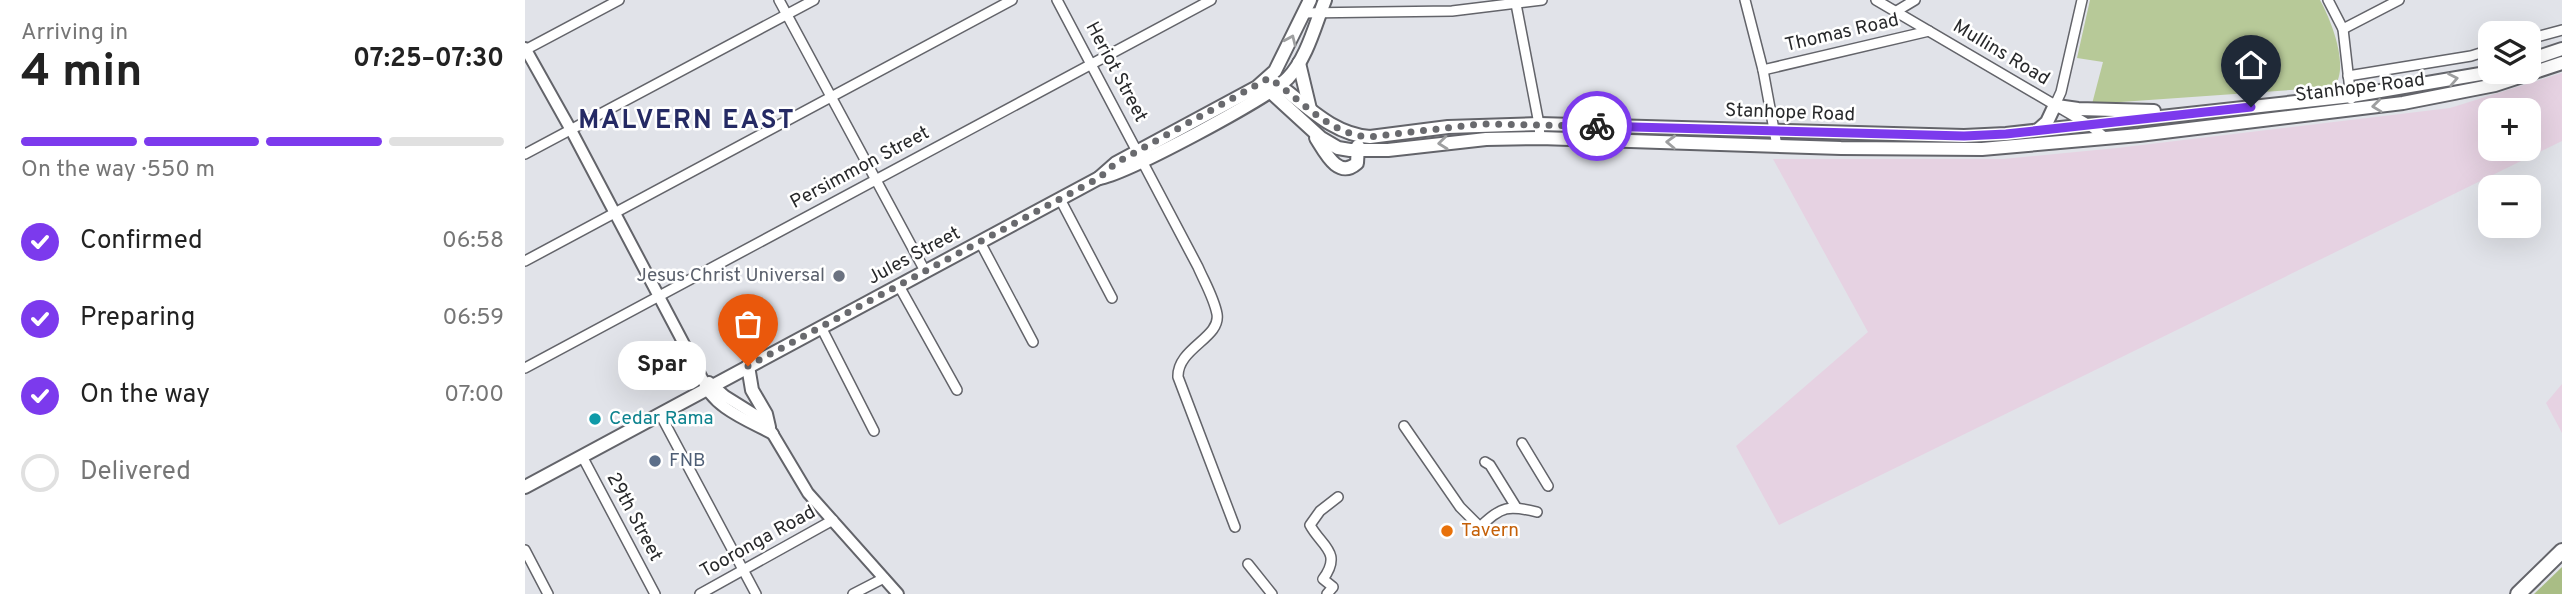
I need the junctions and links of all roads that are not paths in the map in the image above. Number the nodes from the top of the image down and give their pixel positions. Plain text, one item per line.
1 (619, 0) edge
2 (779, 0) edge
3 (814, 0) edge
4 (1012, 0) edge
5 (1058, 0) edge
6 (1211, 0) edge
7 (1310, 0) edge
8 (1325, 0) edge
9 (1542, 0) edge
10 (1745, 0) edge
11 (1876, 0) edge
12 (1915, 0) edge
13 (2082, 0) edge
14 (2328, 0) edge
15 (2399, 0) edge
16 (1498, 3) edge
17 (1516, 4) junction
18 (1895, 12) junction
19 (1303, 13) junction
20 (787, 14) junction
21 (1319, 14) junction
22 (2343, 29) junction
23 (1929, 30) junction
24 (2562, 30) edge
25 (2541, 36) edge
26 (525, 49) edge
27 (2562, 49) edge
28 (2478, 54) edge
29 (2541, 56) edge
30 (1299, 63) junction
31 (2562, 63) edge
32 (1093, 64) junction
33 (1763, 70) junction
34 (2478, 75) edge
35 (2348, 76) junction
36 (1270, 85) junction
37 (2495, 85) joint
38 (830, 98) junction
39 (2352, 102) junction
40 (2056, 106) junction
41 (1310, 108) junction
42 (2201, 113) junction
43 (1479, 124) junction
44 (1539, 124) junction
45 (2089, 125) junction
46 (1308, 127) junction
47 (571, 130) junction
48 (1716, 130) junction
49 (2038, 130) junction
50 (1774, 132) junction
51 (1355, 136) junction
52 (1540, 138) junction
53 (2106, 138) junction
54 (1477, 140) junction
55 (1715, 144) junction
56 (1777, 146) junction
57 (1359, 151) junction
58 (525, 155) edge
59 (1140, 156) junction
60 (874, 180) junction
61 (1060, 199) junction
62 (614, 213) junction
63 (980, 242) junction
64 (525, 261) edge
65 (925, 271) junction
66 (899, 286) junction
67 (659, 296) junction
68 (1112, 298) dead end
69 (821, 327) junction
70 (1033, 342) dead end
71 (748, 366) junction
72 (525, 368) edge
73 (708, 385) junction
74 (957, 390) dead end
75 (660, 414) junction
76 (1404, 426) dead end
77 (771, 430) junction
78 (874, 431) dead end
79 (1522, 443) dead end
80 (582, 456) junction
81 (1485, 462) dead end
82 (1548, 486) dead end
83 (525, 487) edge
84 (1338, 497) dead end
85 (1516, 507) junction
86 (1537, 512) dead end
87 (833, 520) junction
88 (1235, 527) dead end
89 (525, 550) edge
90 (2562, 551) edge
91 (1248, 564) dead end
92 (743, 571) junction
93 (884, 578) junction
94 (548, 594) edge
95 (655, 594) edge
96 (700, 594) edge
97 (756, 594) edge
98 (853, 594) edge
99 (898, 594) edge
100 (1272, 594) edge
101 (1327, 594) edge
102 (2518, 594) edge

1 - 26 street
2 - 20 street
3 - 20 street
4 - 38 street
5 - 32 street, Heriot Street
6 - 32 street, Persimmon Street
7 - 19 main road
8 - 21 main road
9 - 17 street
10 - 33 street
11 - 18 street, Mullins Road
12 - 18 street
13 - 40 street
14 - 22 street
15 - 22 street
16 - 17 street
16 - 21 street
17 - 44 street
18 - 23 street, Mullins Road
19 - 21 street
36 -> 19 main road
20 - 38 street
20 - 47 street
21 - 30 main road
22 - 35 street
23 - 33 street, Thomas Road
23 - 40 street, Mullins Road
24 - 25 street
26 - 47 street
27 - 29 main road
28 - 35 street, Stanhope Road
30 - 36 main road
30 - 41 main road
31 - 37 main road, Stanhope Road
32 - 59 street, Heriot Street
32 - 60 street, Persimmon Street
33 - 50 street
39 -> 34 main road, Stanhope Road
35 - 39 street
36 - 41 main road
36 - 46 main road, Stanhope Road
36 - 59 main road, Jules Street
37 -> 39 main road, Stanhope Road
38 - 60 street
38 - 62 street
39 - 42 main road, Stanhope Road
39 - 53 main road, Stanhope Road
40 - 42 main road
40 - 45 street, Mullins Road
40 - 49 main road
41 - 51 main road
42 - 45 main road, Stanhope Road
43 - 44 main road, Stanhope Road
43 - 51 main road, Stanhope Road
43 - 54 main road
44 - 48 main road, Stanhope Road
44 - 52 street
45 - 49 main road, Stanhope Road
45 - 53 street, Mullins Road
46 - 57 main road, Stanhope Road
46 - 57 main road
47 - 58 street
47 - 62 street
48 - 50 main road, Stanhope Road
48 - 55 main road
49 - 50 main road, Stanhope Road
50 - 56 street
51 - 57 main road
52 - 54 main road, Stanhope Road
55 -> 52 main road, Stanhope Road
53 - 56 main road, Stanhope Road
54 -> 57 main road, Stanhope Road
55 - 56 main road, Stanhope Road
59 - 61 main road, Jules Street
59 - 88 street, Heriot Street
60 - 65 street
60 - 67 street, Persimmon Street
61 - 63 main road, Jules Street
61 - 68 street
62 - 64 street
62 - 67 street
63 - 65 main road, Jules Street
63 - 70 street
65 - 66 main road, Jules Street
66 - 69 main road, Jules Street
66 - 74 street
67 - 72 street, Persimmon Street
67 - 73 street
69 - 71 main road, Jules Street
69 - 78 street
71 - 73 main road, Jules Street
71 - 77 main road
73 - 75 main road, Jules Street
73 - 77 street
75 - 80 main road, Jules Street
75 - 92 street
76 - 85 street
77 - 87 street
79 - 82 street
80 - 83 main road, Jules Street
80 - 95 street, 29th Street
81 - 85 street
84 - 101 street
85 - 86 street
87 - 92 street, Tooronga Road
87 - 93 street
89 - 94 street
90 - 102 main road
91 - 100 street
92 - 96 street, Tooronga Road
92 - 97 street
93 - 98 street
93 - 99 street

